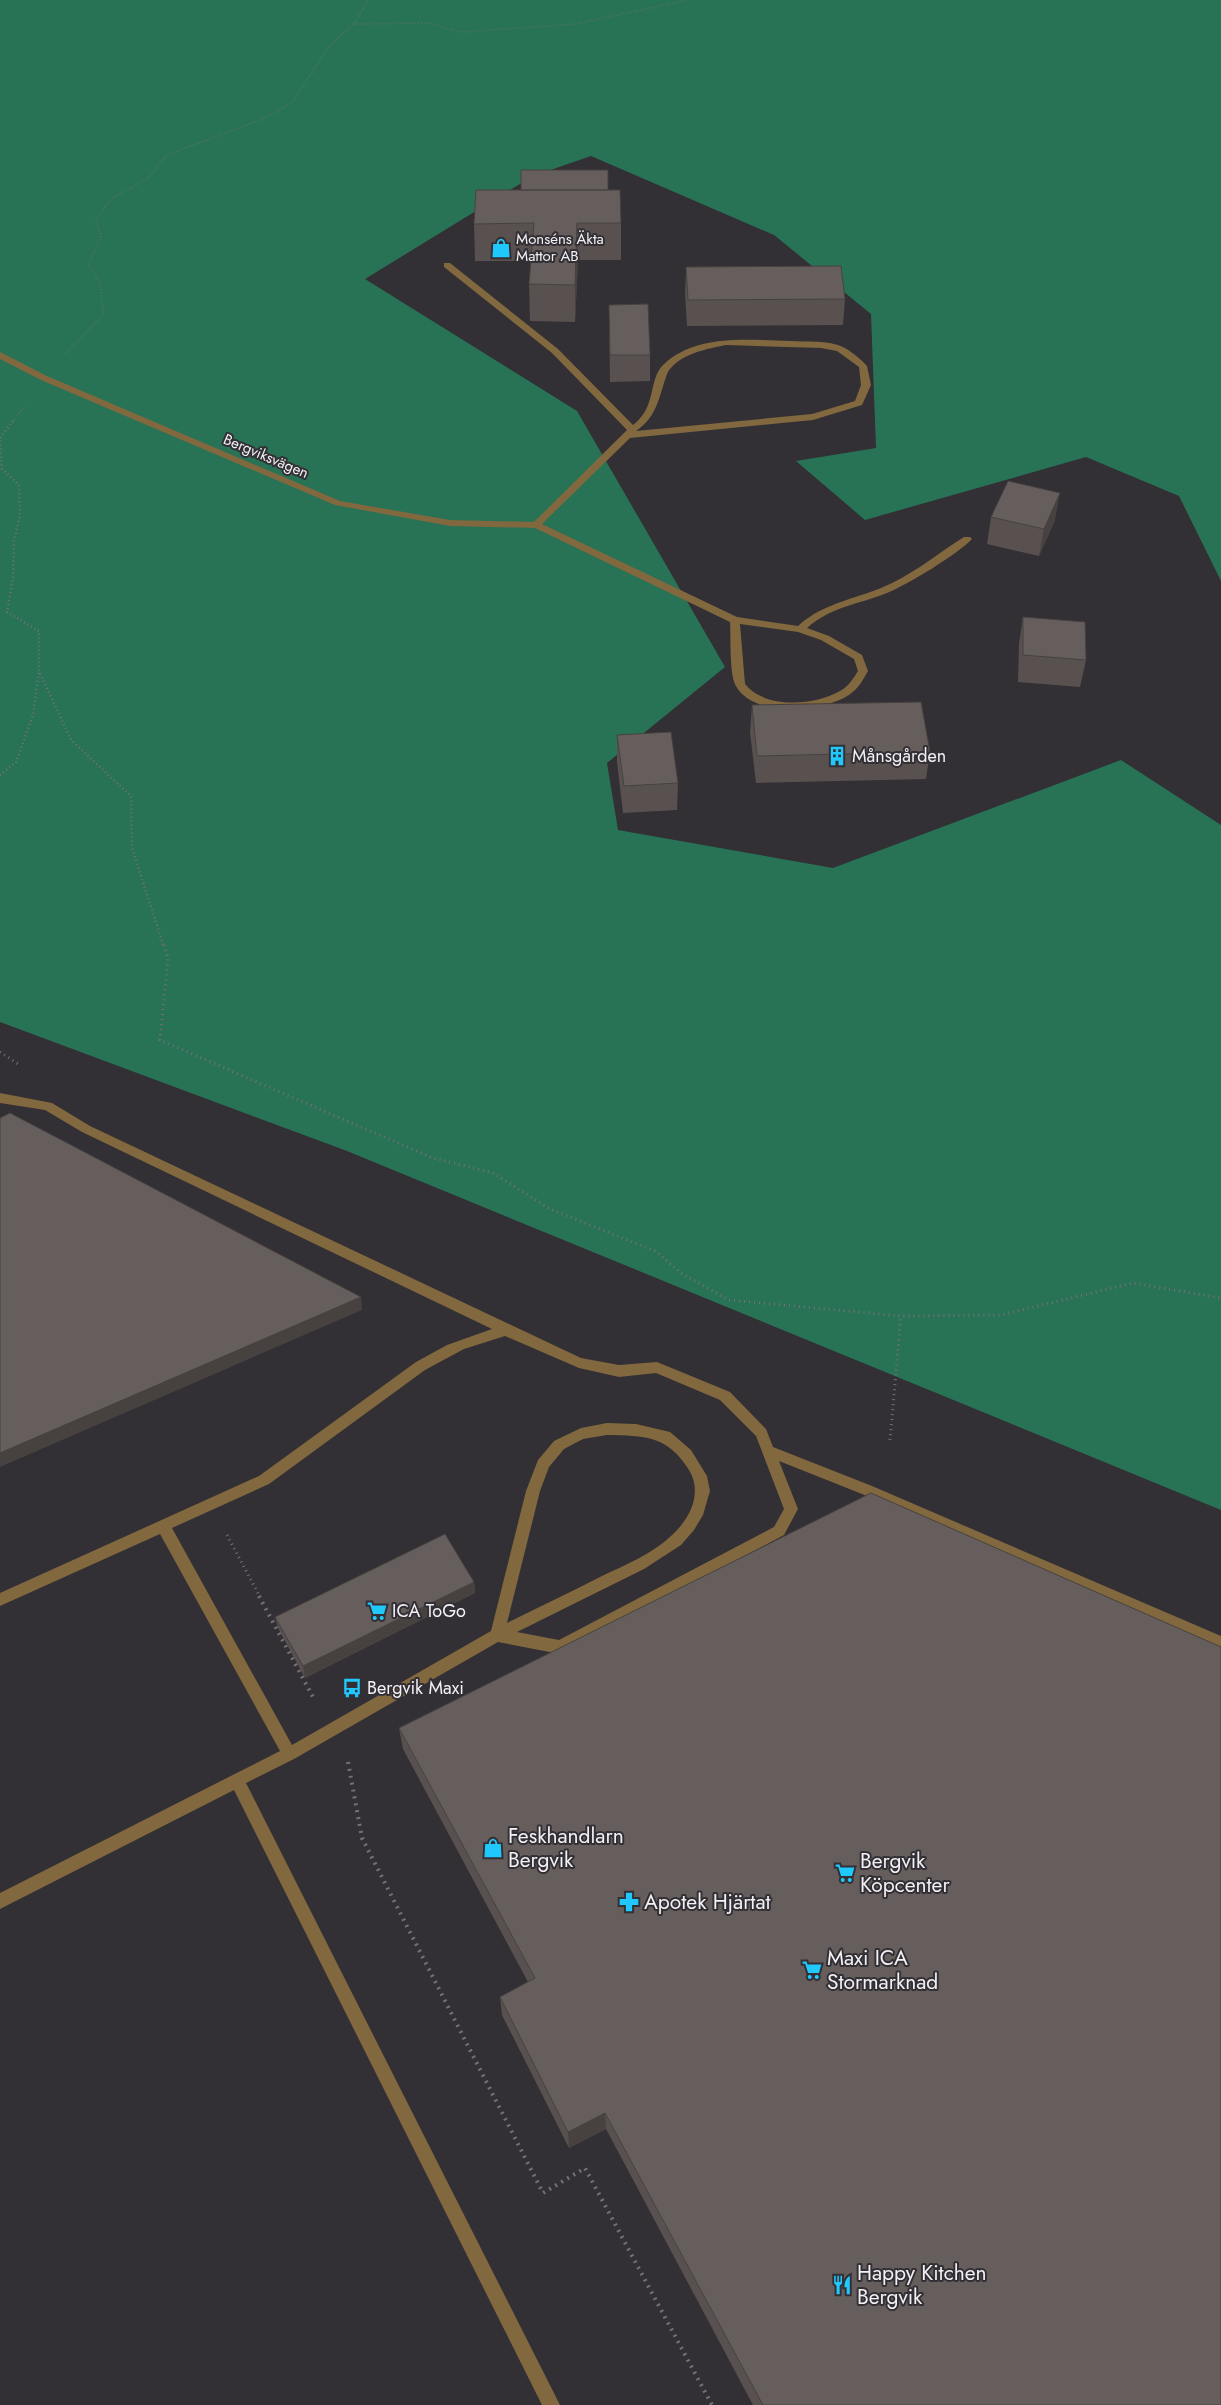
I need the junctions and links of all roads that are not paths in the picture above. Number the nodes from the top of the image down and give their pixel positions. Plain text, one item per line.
1 (447, 265) dead end
2 (0, 354) edge
3 (630, 433) junction
4 (536, 526) junction
5 (967, 539) dead end
6 (735, 620) junction
7 (800, 629) junction
8 (0, 1098) edge
9 (506, 1330) junction
10 (768, 1451) junction
11 (163, 1526) junction
12 (0, 1600) edge
13 (497, 1635) junction
14 (1221, 1643) edge
15 (289, 1754) junction
16 (237, 1780) junction
17 (0, 1901) edge
18 (551, 2405) edge

1 - 3 street
2 - 4 street, Bergviksvägen
3 - 3 street
3 - 4 street
4 - 6 street
5 - 7 street
6 - 7 street
6 - 7 street
8 - 9 street
9 - 10 street
9 - 11 street
10 - 13 street
10 - 14 street
11 - 12 street
11 - 15 street
13 - 13 street
13 - 15 street
15 - 16 street
16 - 17 street
16 - 18 street

